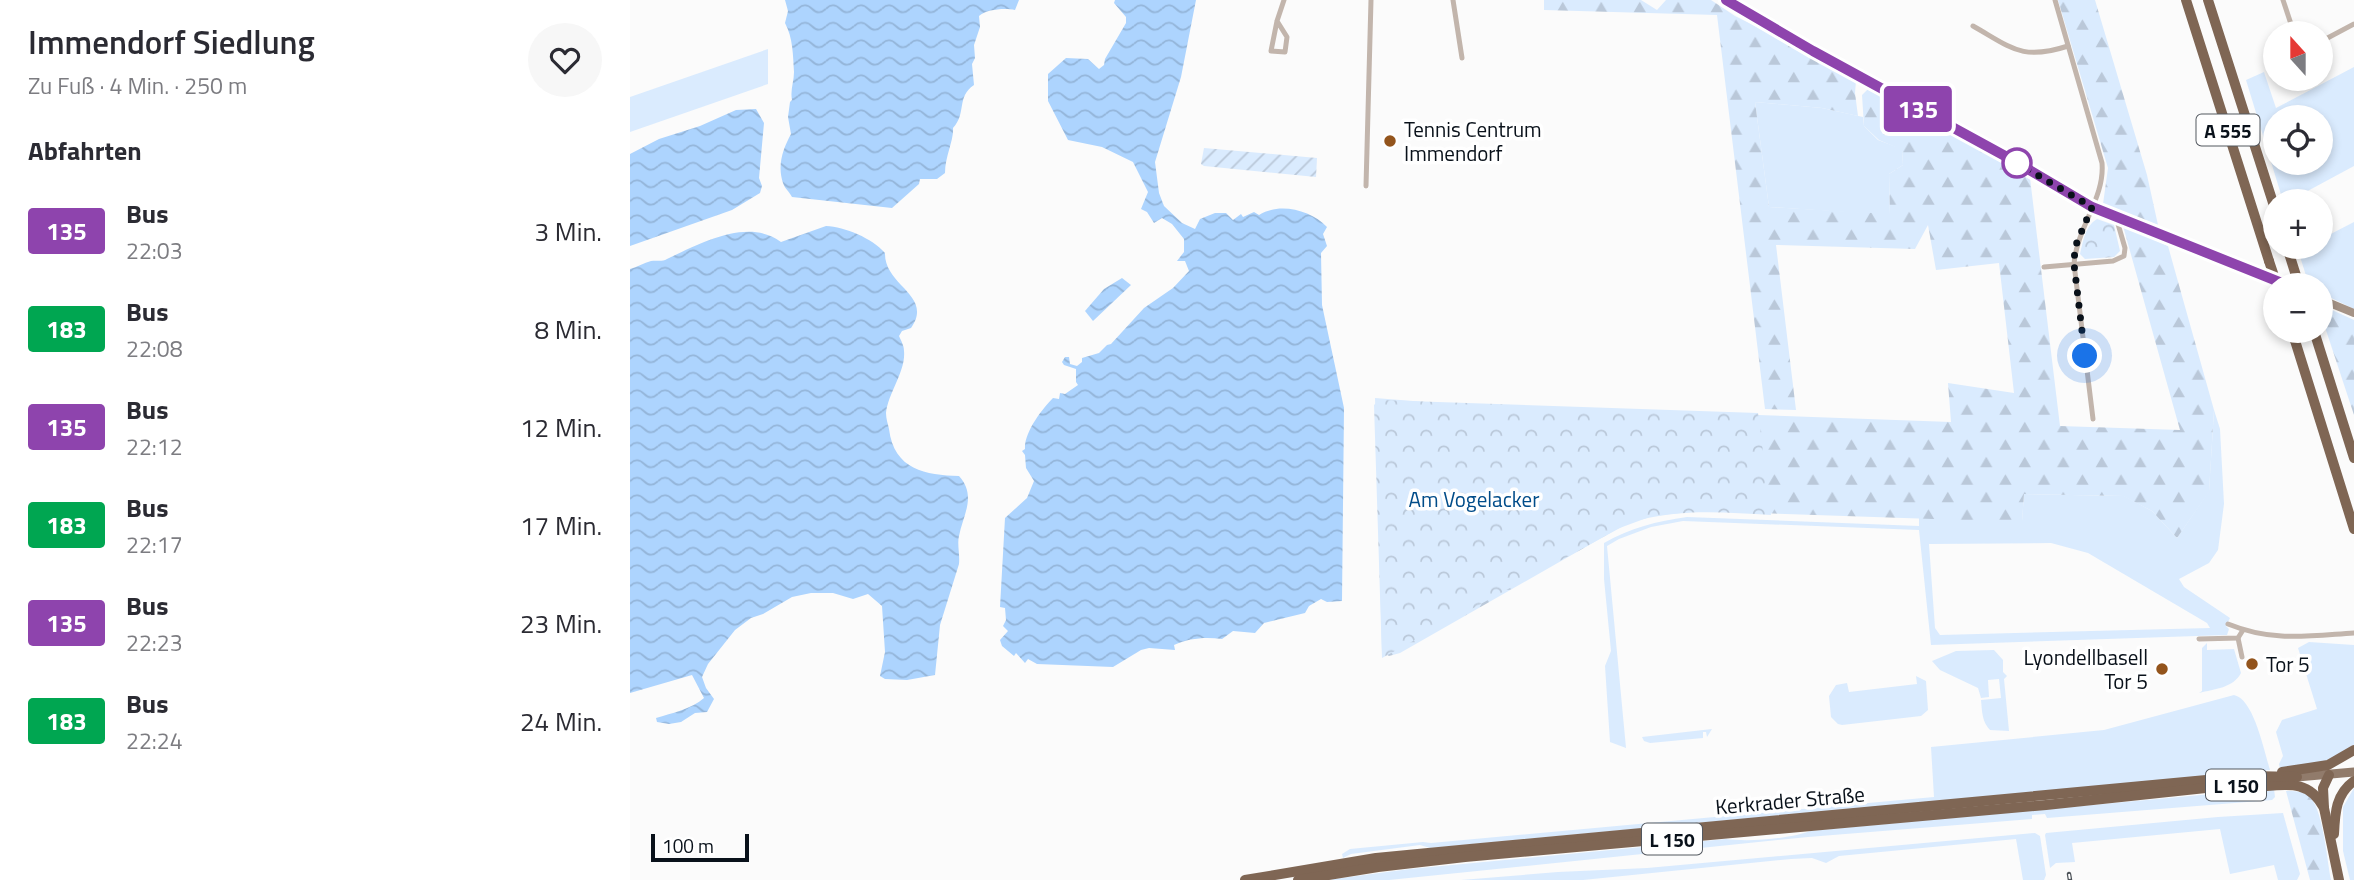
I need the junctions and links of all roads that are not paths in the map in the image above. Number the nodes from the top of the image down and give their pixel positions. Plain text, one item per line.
1 (1284, 0) edge
2 (1371, 0) edge
3 (1453, 0) edge
4 (1726, 0) edge
5 (2055, 0) edge
6 (2186, 0) edge
7 (2208, 0) edge
8 (2283, 0) edge
9 (1276, 20) junction
10 (2290, 21) edge
11 (2354, 24) edge
12 (1973, 26) dead end
13 (2333, 35) edge
14 (2068, 46) junction
15 (1462, 58) dead end
16 (1366, 186) dead end
17 (2269, 189) edge
18 (2092, 207) junction
19 (2116, 216) junction
20 (2074, 264) junction
21 (2044, 267) dead end
22 (2273, 273) edge
23 (2263, 275) edge
24 (2333, 304) edge
25 (2354, 313) edge
26 (2296, 343) edge
27 (2318, 343) edge
28 (2093, 419) dead end
29 (2354, 458) edge
30 (2354, 529) edge
31 (2228, 624) dead end
32 (2243, 630) junction
33 (2354, 633) edge
34 (2238, 638) junction
35 (2199, 639) dead end
36 (2242, 657) dead end
37 (2354, 750) edge
38 (2354, 772) edge
39 (2329, 775) junction
40 (2249, 776) junction
41 (2297, 777) junction
42 (2354, 781) edge
43 (2175, 792) junction
44 (2323, 808) junction
45 (2333, 848) junction
46 (1245, 880) edge
47 (1298, 880) edge
48 (2339, 880) edge

1 - 9 street
2 - 16 street
3 - 15 street
4 - 18 street
5 - 14 street
6 - 22 highway, A 555, bridge
7 - 17 highway, A 555
8 - 10 street
9 - 9 street
11 - 13 street
12 - 14 street
14 - 18 street
18 - 19 street
18 - 20 street
19 - 20 street
19 - 23 street
20 - 21 street
20 - 28 street
24 - 25 street
26 - 30 highway
27 - 29 highway
31 - 32 street
32 - 33 street
32 - 34 street
34 - 35 street
34 - 36 street
37 - 40 highway
38 - 39 main road, Kerkrader Straße / L 150
39 - 41 main road, Kerkrader Straße / L 150
39 - 44 highway
40 - 41 highway, Kerkrader Straße / L 150
40 - 46 highway, Kerkrader Straße / L 150
41 - 43 highway, Kerkrader Straße / L 150
42 - 45 highway
43 - 44 highway
43 - 47 highway, Kerkrader Straße / L 150
44 - 45 highway
45 - 48 highway

